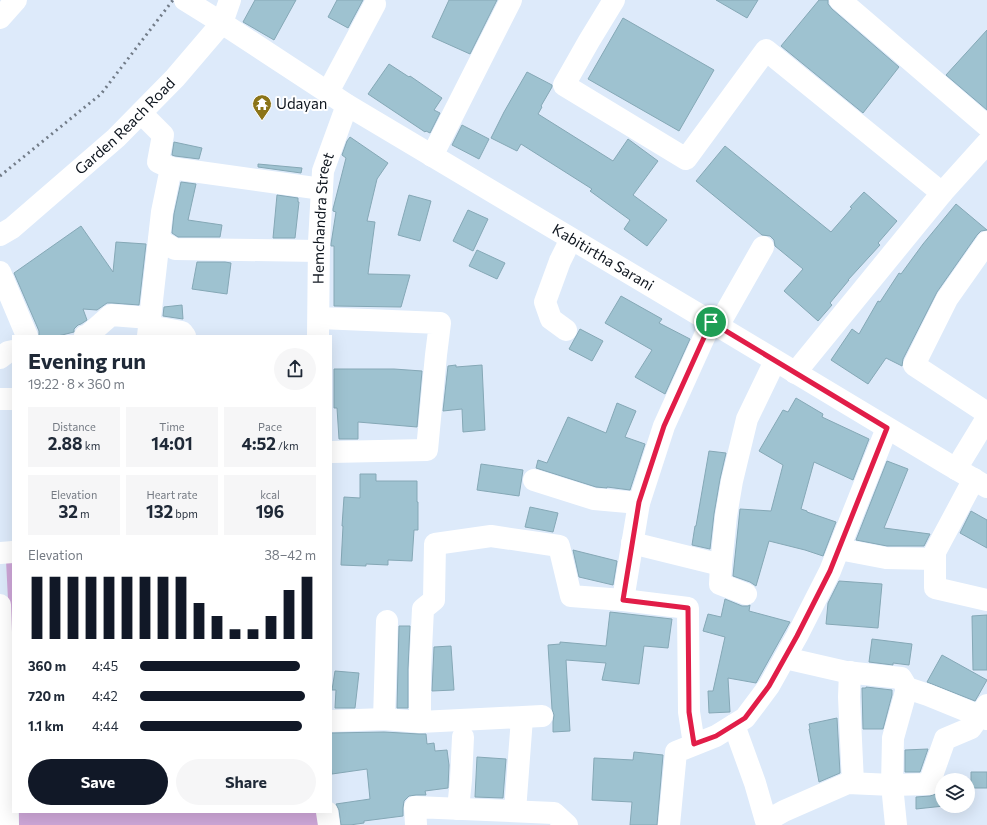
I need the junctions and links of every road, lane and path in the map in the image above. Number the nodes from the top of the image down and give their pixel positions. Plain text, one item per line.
1 (16, 0) edge
2 (184, 0) edge
3 (230, 0) edge
4 (511, 0) edge
5 (614, 0) edge
6 (840, 0) edge
7 (375, 4) dead end
8 (0, 18) edge
9 (222, 23) junction
10 (328, 92) junction
11 (347, 105) junction
12 (141, 113) junction
13 (987, 126) edge
14 (987, 143) edge
15 (432, 156) junction
16 (171, 168) junction
17 (322, 189) junction
18 (942, 193) junction
19 (0, 236) edge
20 (571, 239) junction
21 (159, 240) junction
22 (987, 242) edge
23 (763, 247) dead end
24 (319, 251) junction
25 (0, 272) edge
26 (715, 324) junction
27 (149, 327) edge
28 (318, 327) edge
29 (566, 330) dead end
30 (27, 335) edge
31 (88, 335) edge
32 (184, 335) edge
33 (12, 351) edge
34 (0, 358) edge
35 (775, 361) junction
36 (795, 372) junction
37 (12, 398) edge
38 (0, 399) edge
39 (987, 413) edge
40 (987, 418) edge
41 (887, 428) junction
42 (332, 452) edge
43 (972, 479) edge
44 (534, 480) dead end
45 (639, 502) junction
46 (632, 543) junction
47 (839, 549) junction
48 (12, 552) edge
49 (0, 553) edge
50 (935, 559) junction
51 (721, 566) junction
52 (746, 594) dead end
53 (623, 600) junction
54 (987, 600) edge
55 (0, 605) edge
56 (386, 621) dead end
57 (784, 658) junction
58 (850, 672) junction
59 (907, 688) junction
60 (985, 713) edge
61 (384, 719) junction
62 (332, 720) edge
63 (420, 722) junction
64 (734, 725) junction
65 (463, 737) dead end
66 (685, 748) junction
67 (853, 783) junction
68 (892, 785) junction
69 (458, 809) junction
70 (515, 811) junction
71 (327, 813) edge
72 (772, 821) edge
73 (8, 825) edge
74 (329, 825) edge
75 (416, 825) edge
76 (567, 825) edge
77 (669, 825) edge
78 (896, 825) edge

1 - 8 street
2 - 9 street, Kabitirtha Sarani
3 - 9 street, Garden Reach Road
4 - 15 street
5 - 18 street
6 - 13 street
7 - 10 street
9 - 10 street, Kabitirtha Sarani
9 - 12 street, Garden Reach Road
10 - 11 street, Kabitirtha Sarani
11 - 15 street, Kabitirtha Sarani
11 - 17 street, Hemchandra Street
12 - 16 street
12 - 19 street, Garden Reach Road
14 - 18 street
15 - 20 street, Kabitirtha Sarani
16 - 17 street
16 - 21 street
17 - 24 street, Hemchandra Street
18 - 36 street
20 - 26 street, Kabitirtha Sarani
20 - 29 street
21 - 24 street
21 - 27 street
22 - 39 street
23 - 26 street
24 - 28 street, Hemchandra Street
25 - 30 street
26 - 35 street, Kabitirtha Sarani
26 - 45 street
27 - 31 street
27 - 32 street
28 - 42 street
33 - 34 street
35 - 36 street, Kabitirtha Sarani
35 - 51 street
36 - 41 street, Kabitirtha Sarani
37 - 38 street
40 - 43 street
41 - 43 street, Kabitirtha Sarani
41 - 47 street
43 - 50 street
44 - 45 street
45 - 46 street
46 - 51 street
46 - 53 street
47 - 50 street
47 - 57 street
48 - 49 street
50 - 54 street
51 - 52 street
53 - 63 street
53 - 66 street
55 - 73 street
56 - 61 street
57 - 58 street
57 - 64 street
58 - 59 street
58 - 67 street
59 - 60 street
59 - 68 street
60 - 68 street
61 - 62 street
61 - 63 street
63 - 70 street
64 - 66 street
64 - 72 street
65 - 69 street
66 - 77 street
67 - 68 street
67 - 72 street
68 - 78 street
69 - 70 street
69 - 75 street
70 - 76 street
71 - 74 street

